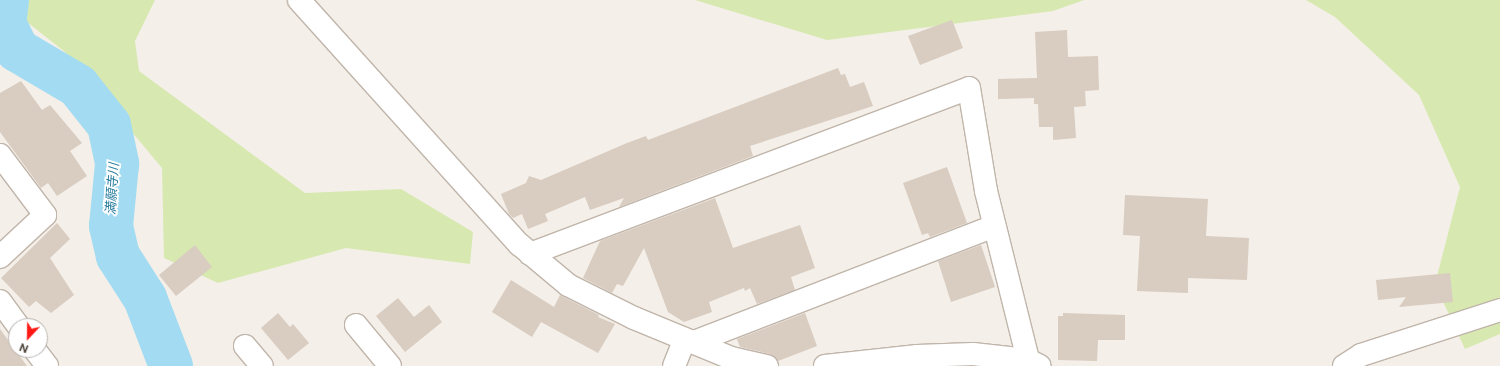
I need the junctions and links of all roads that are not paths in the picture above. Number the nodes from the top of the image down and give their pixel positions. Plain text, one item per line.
1 (299, 0) edge
2 (0, 155) edge
3 (994, 226) junction
4 (530, 254) junction
5 (0, 257) edge
6 (0, 301) edge
7 (1500, 310) edge
8 (12, 318) edge
9 (356, 325) dead end
10 (690, 341) junction
11 (246, 346) dead end
12 (1034, 363) edge
13 (262, 366) edge
14 (390, 366) edge
15 (674, 366) edge
16 (767, 366) edge
17 (825, 366) edge
18 (1344, 366) edge

1 - 4 street
2 - 5 street
3 - 4 street
3 - 10 street
3 - 12 street
4 - 10 street
6 - 8 street
7 - 18 street
9 - 14 street
10 - 15 street
10 - 16 street
11 - 13 street
12 - 17 street

